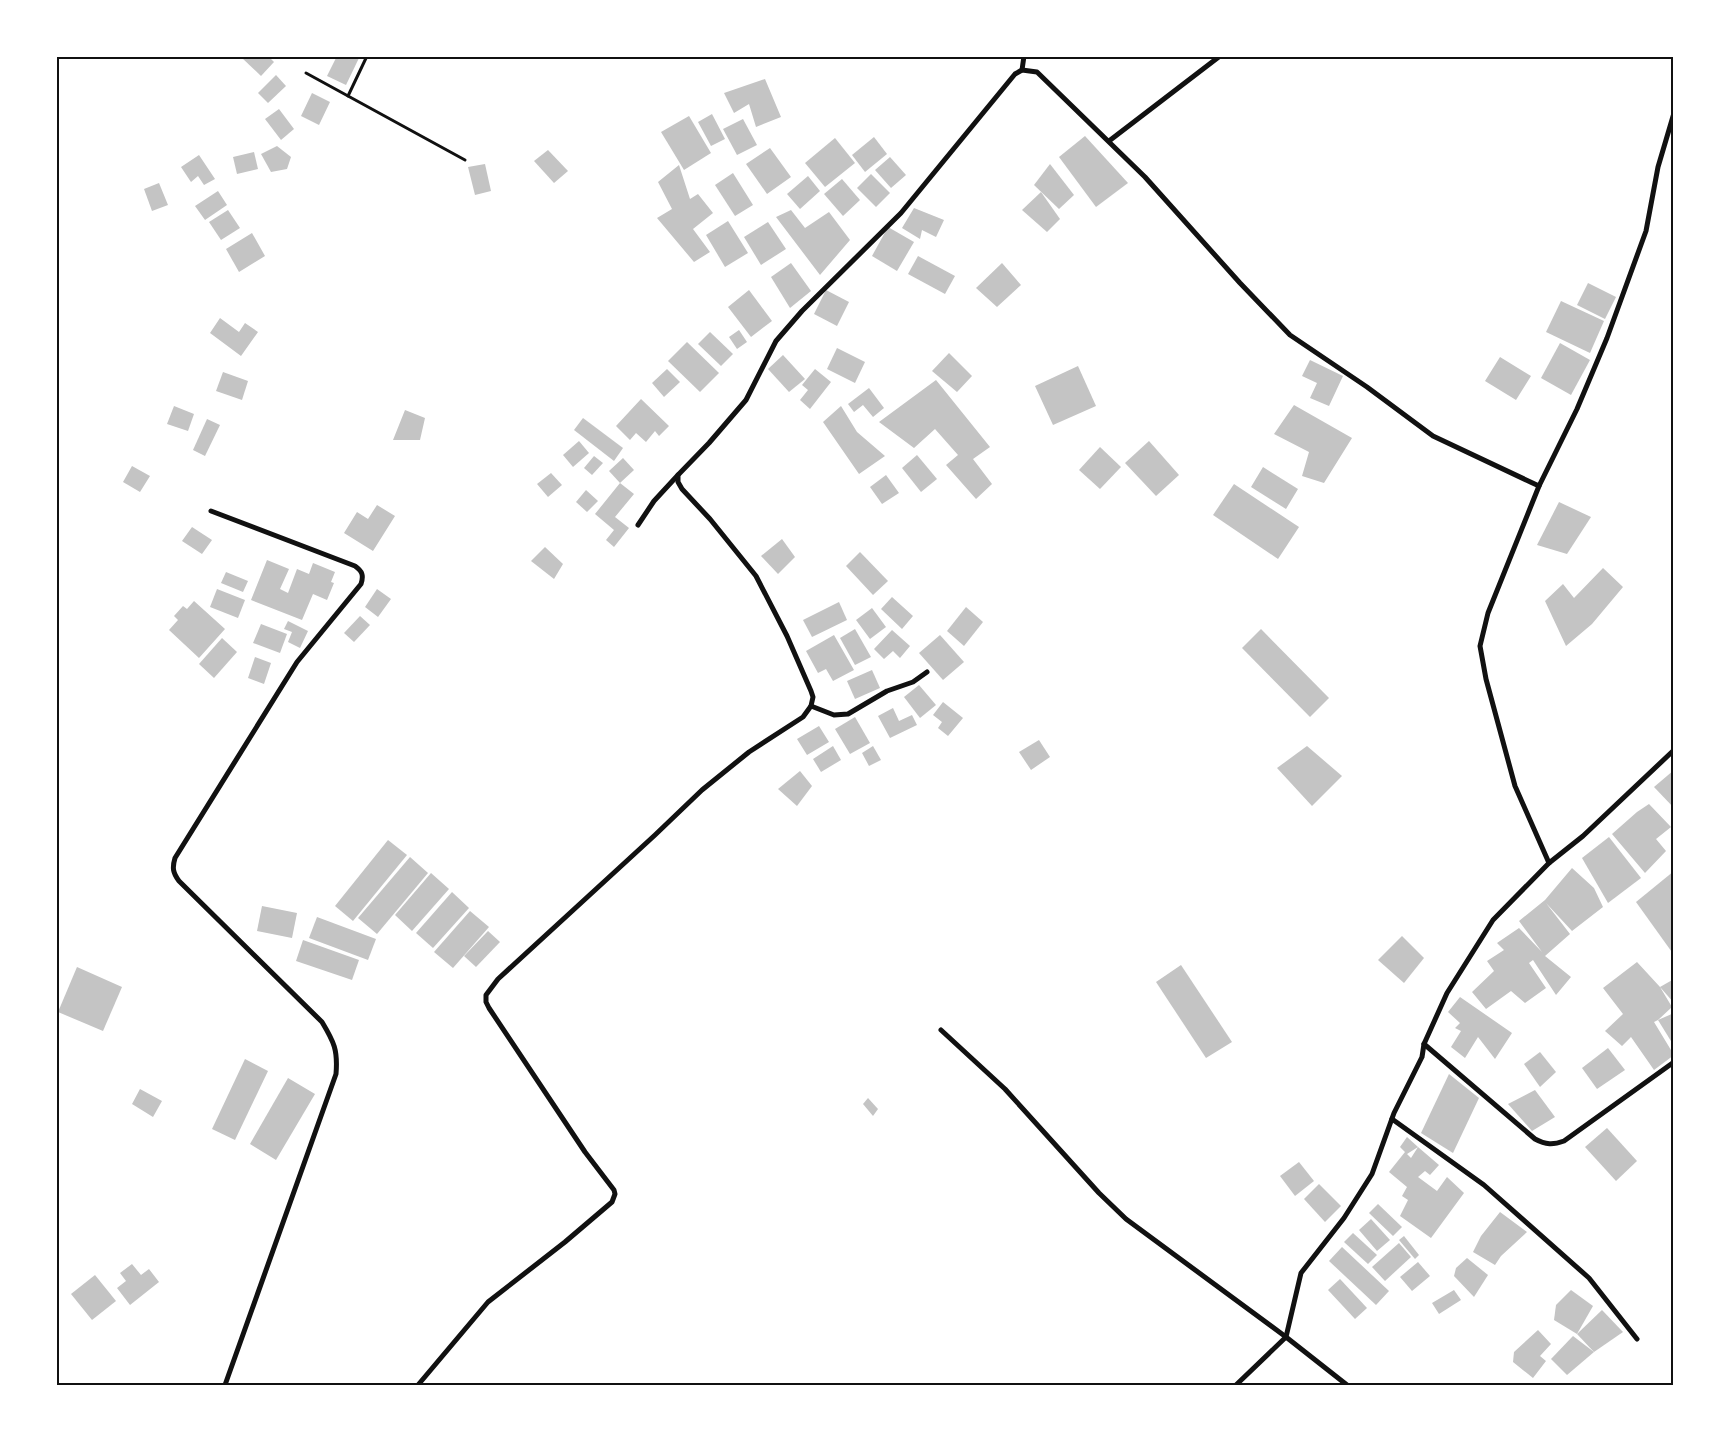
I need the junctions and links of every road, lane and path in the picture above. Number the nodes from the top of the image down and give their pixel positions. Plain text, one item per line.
1 (367, 56) edge
2 (1024, 56) edge
3 (1220, 56) edge
4 (1022, 70) junction
5 (306, 73) dead end
6 (348, 96) junction
7 (1674, 113) edge
8 (1109, 141) junction
9 (465, 160) dead end
10 (678, 475) junction
11 (1539, 486) junction
12 (212, 510) dead end
13 (638, 525) dead end
14 (927, 672) dead end
15 (811, 706) junction
16 (1674, 750) edge
17 (1549, 863) junction
18 (941, 1030) dead end
19 (1424, 1044) junction
20 (1674, 1062) edge
21 (1392, 1119) junction
22 (1286, 1337) junction
23 (1637, 1339) dead end
24 (225, 1385) edge
25 (418, 1385) edge
26 (1236, 1385) edge
27 (1347, 1385) edge

1 - 6 path
2 - 4 street
3 - 8 street
4 - 8 street
4 - 10 street
5 - 6 path
6 - 9 path
7 - 11 street
8 - 11 street
10 - 13 street
10 - 15 street
11 - 17 street
12 - 24 street
14 - 15 street
15 - 25 street
16 - 17 street
17 - 19 street
18 - 22 street
19 - 20 street
19 - 21 street
21 - 22 street
21 - 23 street
22 - 26 street
22 - 27 street

